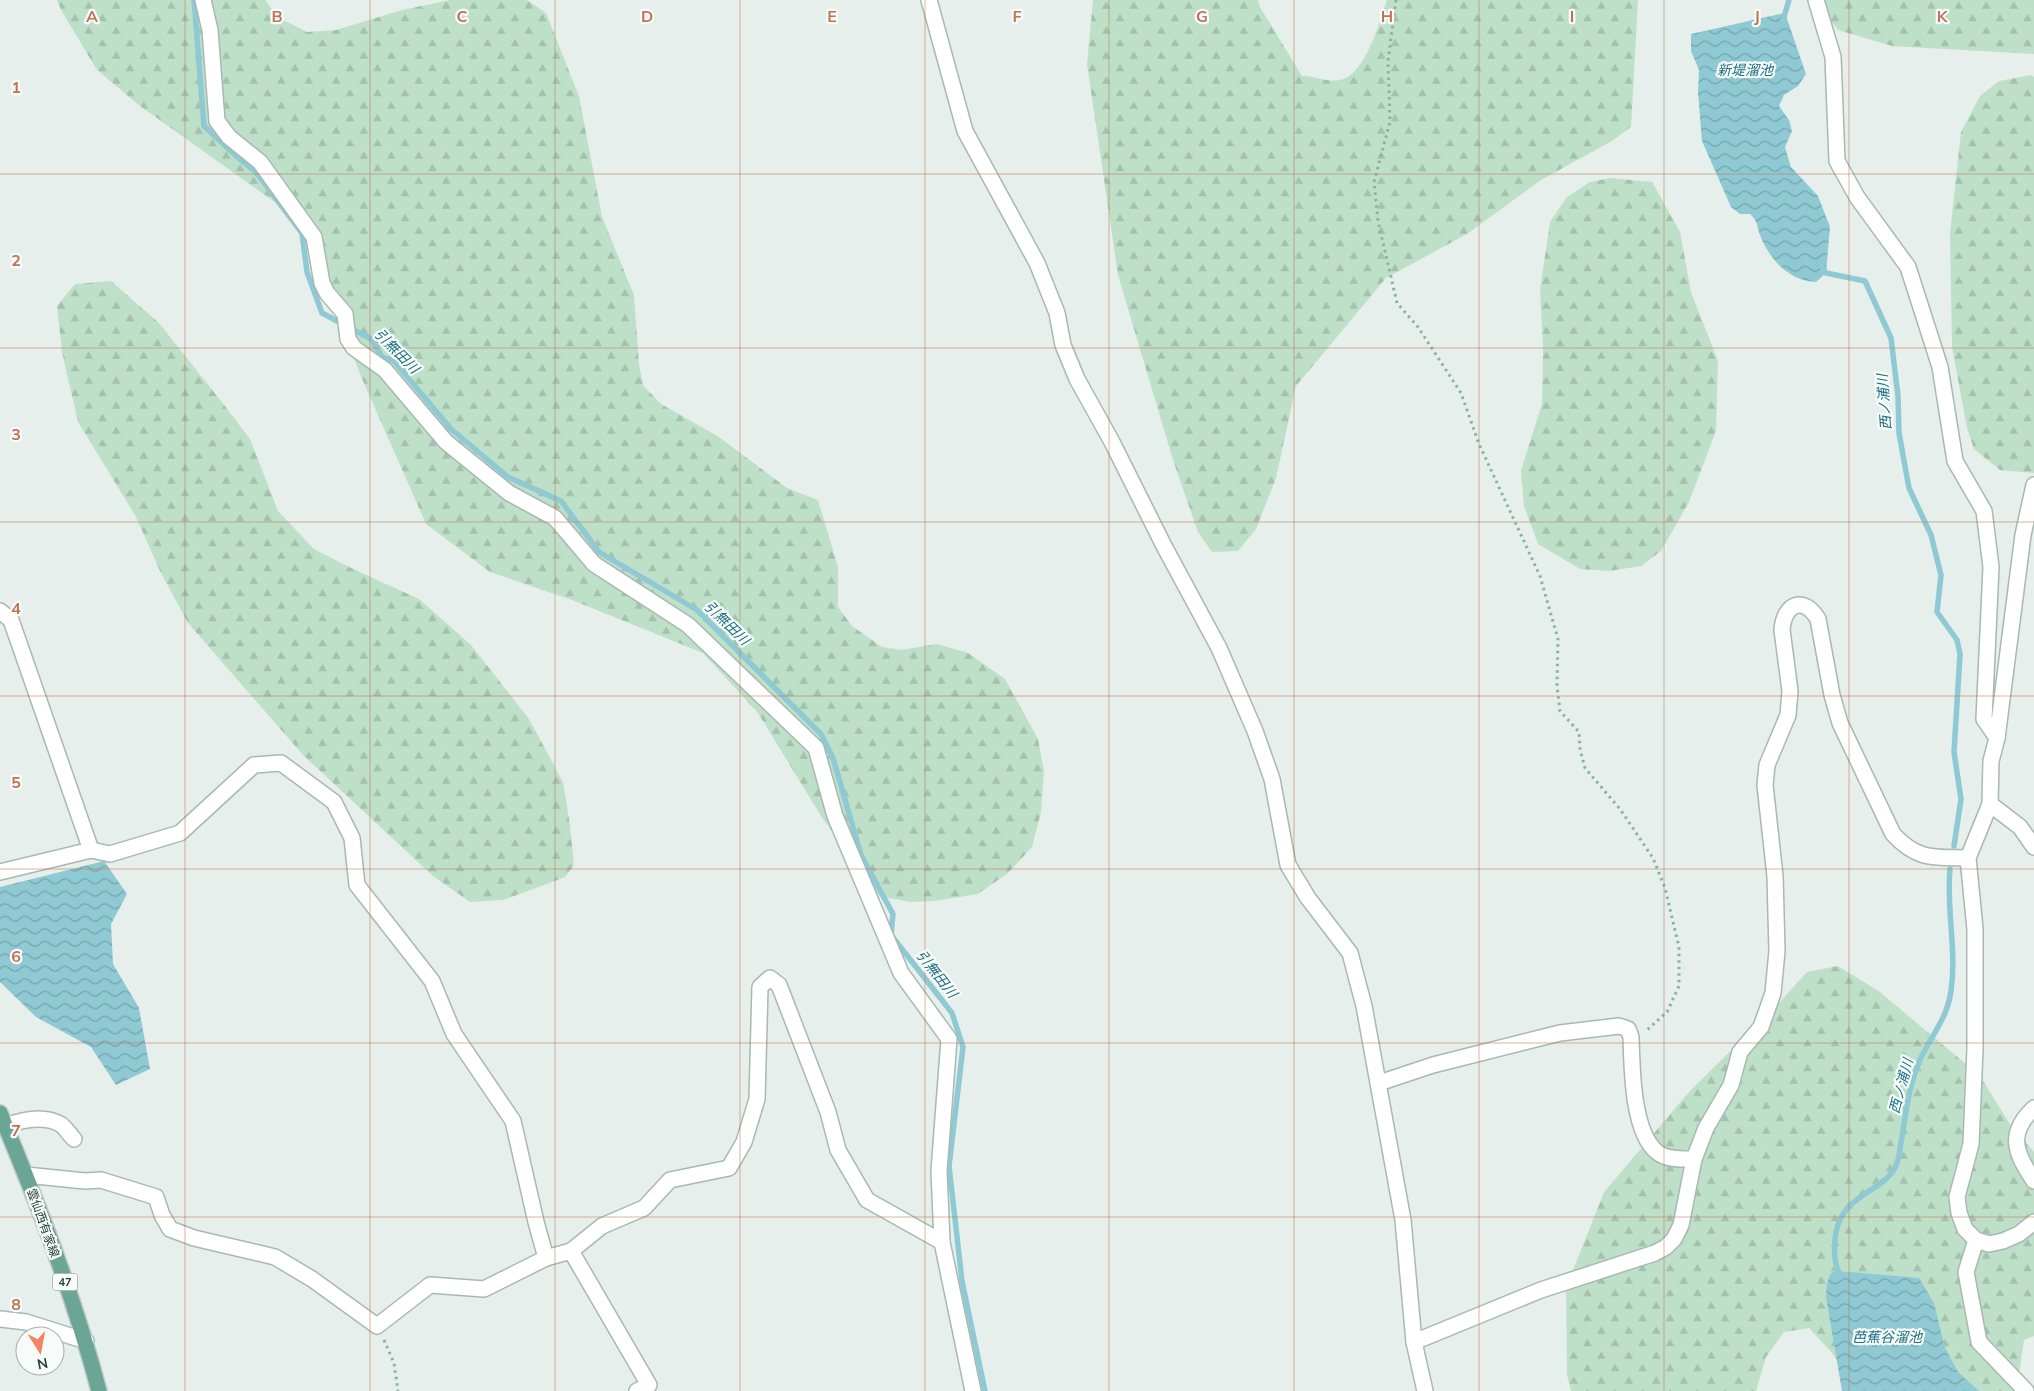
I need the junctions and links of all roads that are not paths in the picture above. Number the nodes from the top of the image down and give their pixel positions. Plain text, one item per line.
1 (203, 0) edge
2 (929, 0) edge
3 (1816, 0) edge
4 (2034, 485) edge
5 (0, 611) edge
6 (1997, 738) junction
7 (1990, 804) junction
8 (2034, 847) edge
9 (91, 850) junction
10 (1968, 858) junction
11 (0, 872) edge
12 (1379, 1083) junction
13 (2034, 1108) edge
14 (3, 1119) edge
15 (74, 1138) dead end
16 (1694, 1159) junction
17 (26, 1175) junction
18 (2034, 1181) edge
19 (2034, 1222) edge
20 (1976, 1240) junction
21 (942, 1242) junction
22 (571, 1251) junction
23 (546, 1258) junction
24 (0, 1319) edge
25 (86, 1341) junction
26 (1414, 1342) junction
27 (99, 1391) edge
28 (637, 1391) edge
29 (973, 1391) edge
30 (1425, 1391) edge
31 (2026, 1391) edge

1 - 21 street
2 - 12 street
3 - 6 street
4 - 6 street
5 - 9 street
6 - 7 street
7 - 8 street
7 - 10 street
9 - 11 street
9 - 23 street
10 - 16 street
10 - 20 street
12 - 16 street
12 - 26 street
13 - 18 street
14 - 15 street
14 - 17 main road, 雲仙西有家線 / 47
16 - 26 street
17 - 23 street
17 - 25 main road, 雲仙西有家線 / 47
19 - 20 street
20 - 31 street
21 - 22 street
21 - 29 street
22 - 23 street
22 - 28 street
24 - 25 street
25 - 27 main road, 雲仙西有家線 / 47
26 - 30 street

